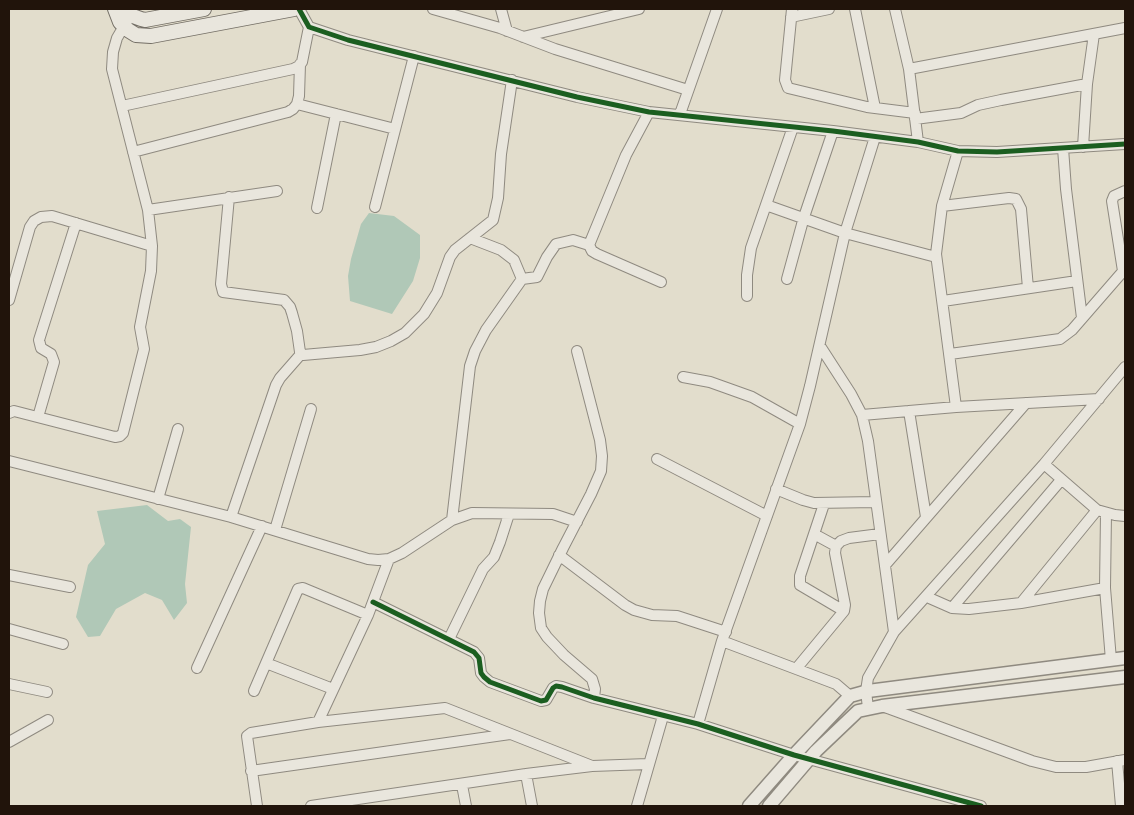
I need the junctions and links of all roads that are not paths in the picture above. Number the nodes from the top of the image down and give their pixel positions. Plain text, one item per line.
1 (115, 9) edge
2 (204, 9) edge
3 (294, 9) edge
4 (299, 9) edge
5 (433, 9) edge
6 (501, 9) edge
7 (639, 9) edge
8 (717, 9) edge
9 (830, 9) edge
10 (855, 9) edge
11 (895, 9) edge
12 (792, 13) edge
13 (127, 16) edge
14 (309, 27) junction
15 (1125, 28) edge
16 (506, 31) junction
17 (1094, 34) junction
18 (522, 36) junction
19 (414, 56) junction
20 (300, 64) junction
21 (909, 69) junction
22 (512, 80) junction
23 (1087, 84) junction
24 (688, 90) junction
25 (296, 104) junction
26 (122, 106) junction
27 (875, 108) junction
28 (649, 112) junction
29 (336, 114) junction
30 (680, 114) junction
31 (915, 116) junction
32 (793, 127) junction
33 (395, 130) junction
34 (833, 131) junction
35 (875, 137) junction
36 (918, 142) junction
37 (1125, 144) edge
38 (1082, 147) junction
39 (1063, 148) junction
40 (958, 151) junction
41 (133, 152) junction
42 (276, 191) dead end
43 (1125, 191) edge
44 (229, 197) junction
45 (766, 205) junction
46 (942, 206) junction
47 (375, 207) dead end
48 (317, 208) dead end
49 (148, 210) junction
50 (804, 217) junction
51 (76, 223) junction
52 (845, 233) junction
53 (470, 238) junction
54 (589, 245) junction
55 (152, 246) junction
56 (936, 257) junction
57 (1124, 270) edge
58 (522, 279) junction
59 (787, 279) dead end
60 (1077, 281) junction
61 (661, 282) dead end
62 (1028, 288) junction
63 (747, 296) dead end
64 (9, 300) edge
65 (942, 301) junction
66 (1082, 318) junction
67 (820, 346) junction
68 (577, 351) dead end
69 (301, 354) junction
70 (950, 354) junction
71 (1125, 367) edge
72 (683, 377) dead end
73 (1099, 400) junction
74 (1026, 403) junction
75 (956, 407) junction
76 (311, 409) dead end
77 (909, 411) junction
78 (9, 413) edge
79 (862, 415) junction
80 (38, 417) junction
81 (800, 424) junction
82 (178, 429) dead end
83 (657, 460) dead end
84 (9, 461) edge
85 (1044, 464) junction
86 (1061, 480) junction
87 (776, 488) junction
88 (158, 499) junction
89 (876, 502) junction
90 (824, 504) junction
91 (1101, 511) junction
92 (509, 514) junction
93 (767, 516) junction
94 (1125, 516) edge
95 (231, 517) junction
96 (926, 517) junction
97 (452, 520) junction
98 (577, 522) junction
99 (262, 526) junction
100 (275, 530) junction
101 (814, 534) junction
102 (880, 534) junction
103 (836, 546) junction
104 (560, 555) junction
105 (389, 559) junction
106 (886, 564) junction
107 (9, 575) edge
108 (70, 587) dead end
109 (1105, 588) junction
110 (927, 597) junction
111 (374, 602) junction
112 (1021, 603) junction
113 (952, 608) junction
114 (844, 611) junction
115 (368, 614) junction
116 (9, 629) edge
117 (894, 632) junction
118 (724, 637) junction
119 (449, 639) junction
120 (63, 644) dead end
121 (1125, 658) edge
122 (1111, 660) junction
123 (266, 663) junction
124 (197, 668) dead end
125 (796, 669) junction
126 (1125, 677) edge
127 (9, 684) edge
128 (333, 689) junction
129 (254, 691) dead end
130 (47, 692) dead end
131 (866, 692) junction
132 (850, 696) junction
133 (594, 698) junction
134 (882, 706) junction
135 (868, 708) junction
136 (663, 716) junction
137 (48, 720) dead end
138 (318, 722) junction
139 (698, 724) junction
140 (511, 734) junction
141 (9, 742) edge
142 (794, 755) junction
143 (809, 759) junction
144 (1121, 761) edge
145 (648, 764) junction
146 (592, 766) junction
147 (252, 771) junction
148 (526, 774) junction
149 (462, 785) junction
150 (361, 803) edge
151 (257, 806) edge
152 (311, 806) edge
153 (466, 806) edge
154 (532, 806) edge
155 (637, 806) edge
156 (749, 806) edge
157 (769, 806) edge
158 (977, 806) edge
159 (1121, 806) edge

1 - 13 main road
2 - 13 main road
3 - 13 main road
4 - 14 street
5 - 16 street
6 - 16 street
7 - 18 street
8 - 24 street
9 - 12 street
10 - 27 street
11 - 21 street
12 - 27 street
13 - 26 street
14 - 19 street
14 - 20 street
15 - 17 street
16 - 18 street
17 - 21 street
17 - 23 street
18 - 24 street
19 - 22 street
19 - 33 street
20 - 25 street
20 - 26 street
21 - 31 street
22 - 28 street
22 - 53 street
23 - 31 street
23 - 38 street
24 - 30 street
25 - 29 street
25 - 41 street
26 - 41 street
27 - 31 street
28 - 30 street
28 - 54 street
29 - 33 street
29 - 48 street
30 - 32 street
31 - 36 street
32 - 34 street
32 - 45 street
33 - 47 street
34 - 35 street
34 - 50 street
35 - 36 street
35 - 52 street
36 - 40 street
37 - 38 street
38 - 39 street
39 - 40 street
39 - 60 street
40 - 46 street
41 - 49 street
42 - 44 street
43 - 57 street
44 - 49 street
44 - 69 street
45 - 50 street
45 - 63 street
46 - 56 street
46 - 62 street
49 - 55 street
50 - 52 street
50 - 59 street
51 - 55 street
51 - 64 street
51 - 80 street
52 - 56 street
52 - 67 street
53 - 58 street
53 - 69 street
54 - 58 street
54 - 61 street
55 - 80 street
56 - 65 street
57 - 66 street
58 - 97 street
60 - 62 street
60 - 66 street
62 - 65 street
65 - 70 street
66 - 70 street
67 - 79 street
67 - 81 street
68 - 98 street
69 - 95 street
70 - 75 street
71 - 73 street
72 - 81 street
73 - 74 street
73 - 85 street
74 - 75 street
74 - 96 street
75 - 77 street
76 - 100 street
77 - 79 street
77 - 96 street
78 - 80 street
79 - 89 street
81 - 87 street
82 - 88 street
83 - 93 street
84 - 88 street
85 - 86 street
85 - 110 street
86 - 91 street
86 - 113 street
87 - 90 street
87 - 93 street
88 - 95 street
89 - 90 street
89 - 102 street
90 - 101 street
91 - 94 street
91 - 109 street
91 - 112 street
92 - 97 street
92 - 98 street
92 - 119 street
93 - 118 street
95 - 99 street
96 - 106 street
97 - 105 street
98 - 104 street
99 - 100 street
99 - 124 street
100 - 105 street
101 - 103 street
101 - 114 street
102 - 103 street
102 - 106 street
103 - 114 street
104 - 118 street
104 - 133 street
105 - 111 street
106 - 117 street
107 - 108 street
109 - 112 street
109 - 122 street
110 - 113 street
110 - 117 street
111 - 115 street
111 - 119 street
112 - 113 street
114 - 125 street
115 - 123 street
115 - 128 street
116 - 120 street
117 - 131 street
118 - 125 street
118 - 139 street
119 - 133 street
121 - 122 street
122 - 131 street
123 - 128 street
123 - 129 street
125 - 132 street
126 - 134 street
127 - 130 street
128 - 138 street
131 - 132 street
131 - 135 street
132 - 142 street
133 - 136 street
134 - 135 street
134 - 144 street
135 - 143 street
136 - 139 street
136 - 145 street
137 - 141 street
138 - 140 street
138 - 147 street
139 - 142 street
140 - 146 street
140 - 147 street
142 - 143 street
142 - 156 street
143 - 157 street
143 - 158 street
144 - 159 street
145 - 146 street
145 - 155 street
146 - 148 street
147 - 151 street
148 - 149 street
148 - 154 street
149 - 150 street
149 - 153 street
150 - 152 street

